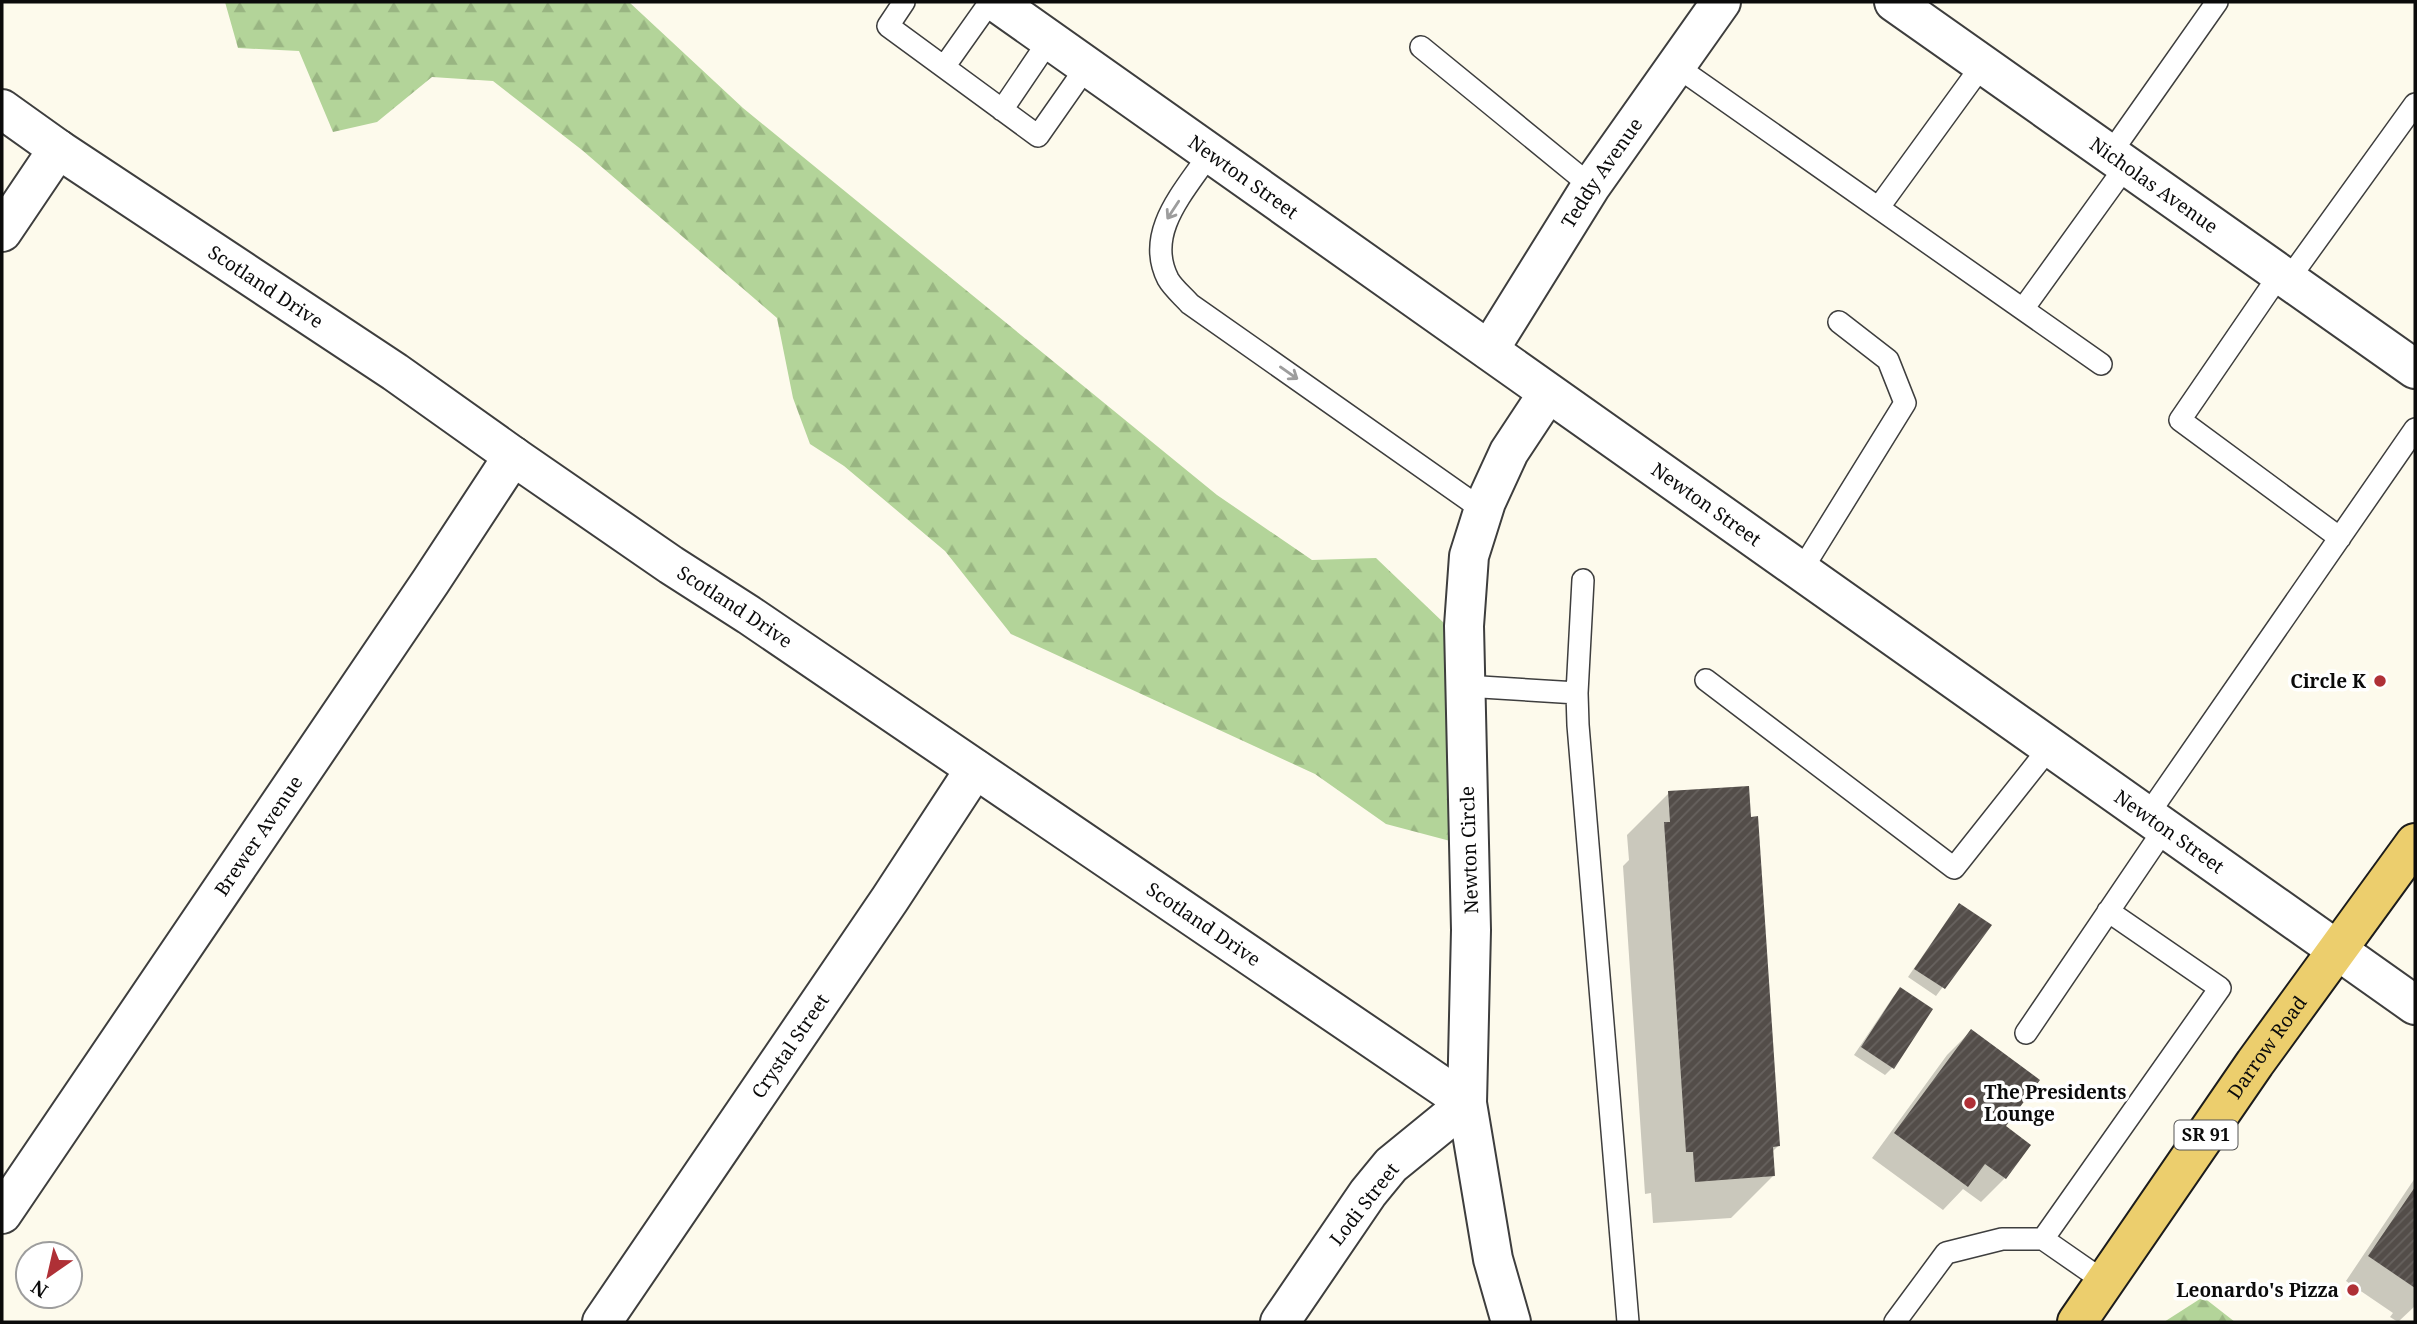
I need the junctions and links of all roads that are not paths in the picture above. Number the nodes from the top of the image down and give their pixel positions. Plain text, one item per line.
1 (904, 2) edge
2 (990, 2) edge
3 (996, 2) edge
4 (1721, 2) edge
5 (1894, 2) edge
6 (2217, 2) edge
7 (1050, 39) junction
8 (1421, 47) dead end
9 (1983, 64) junction
10 (944, 66) junction
11 (1087, 66) junction
12 (1676, 66) junction
13 (2415, 104) edge
14 (2, 109) edge
15 (1002, 110) junction
16 (58, 149) junction
17 (1210, 153) junction
18 (2118, 160) junction
19 (1591, 186) junction
20 (1879, 207) junction
21 (2, 232) edge
22 (2284, 277) junction
23 (2023, 309) junction
24 (1839, 323) dead end
25 (1489, 350) junction
26 (2101, 363) dead end
27 (2415, 369) edge
28 (1548, 393) junction
29 (2415, 429) edge
30 (513, 456) junction
31 (1483, 510) junction
32 (2340, 538) junction
33 (1801, 571) junction
34 (1583, 580) dead end
35 (1706, 680) dead end
36 (1465, 686) junction
37 (1577, 694) junction
38 (2050, 747) junction
39 (975, 769) junction
40 (2156, 822) junction
41 (2415, 843) edge
42 (2108, 911) junction
43 (2337, 949) junction
44 (2415, 1005) edge
45 (2026, 1033) dead end
46 (1467, 1102) junction
47 (2, 1214) edge
48 (2043, 1239) junction
49 (2105, 1282) junction
50 (602, 1322) edge
51 (1280, 1322) edge
52 (1511, 1322) edge
53 (1628, 1322) edge
54 (1895, 1322) edge
55 (2077, 1322) edge

1 - 10 lane
2 - 10 lane
3 - 7 street, Newton Street
4 - 12 street, Teddy Avenue
5 - 9 street, Nicholas Avenue
6 - 18 lane
7 - 11 street, Newton Street
7 - 15 lane
8 - 19 lane
9 - 18 street, Nicholas Avenue
9 - 20 lane
10 - 15 lane
11 - 15 lane
11 - 17 street, Newton Street
12 - 19 street, Teddy Avenue
12 - 20 lane
13 - 22 lane
14 - 16 street, Scotland Drive
16 - 21 street
16 - 30 street, Scotland Drive
17 - 25 street, Newton Street
17 -> 31 lane
18 - 22 street, Nicholas Avenue
18 - 23 lane
19 - 25 street, Teddy Avenue
20 - 23 lane
22 - 27 street, Nicholas Avenue
22 - 32 lane
23 - 26 lane
24 - 33 lane
25 - 28 street, Newton Street
28 - 31 street, Newton Circle
28 - 33 street, Newton Street
29 - 32 lane
30 - 39 street, Scotland Drive
30 - 47 street, Brewer Avenue
31 - 36 street, Newton Circle
32 - 40 lane
33 - 38 street, Newton Street
34 - 37 lane
35 - 38 lane
36 - 37 lane
36 - 46 street, Newton Circle
37 - 53 lane
38 - 40 street, Newton Street
39 - 46 street, Scotland Drive
39 - 50 street, Crystal Street
40 - 42 lane
40 - 43 street, Newton Street
41 - 43 main road, Darrow Road
42 - 45 lane
42 - 48 lane
43 - 44 street, Newton Street
43 - 49 main road, Darrow Road / SR 91
46 - 51 street, Lodi Street
46 - 52 street, Newton Circle
48 - 49 lane
48 - 54 lane
49 - 55 main road, Darrow Road / SR 91

